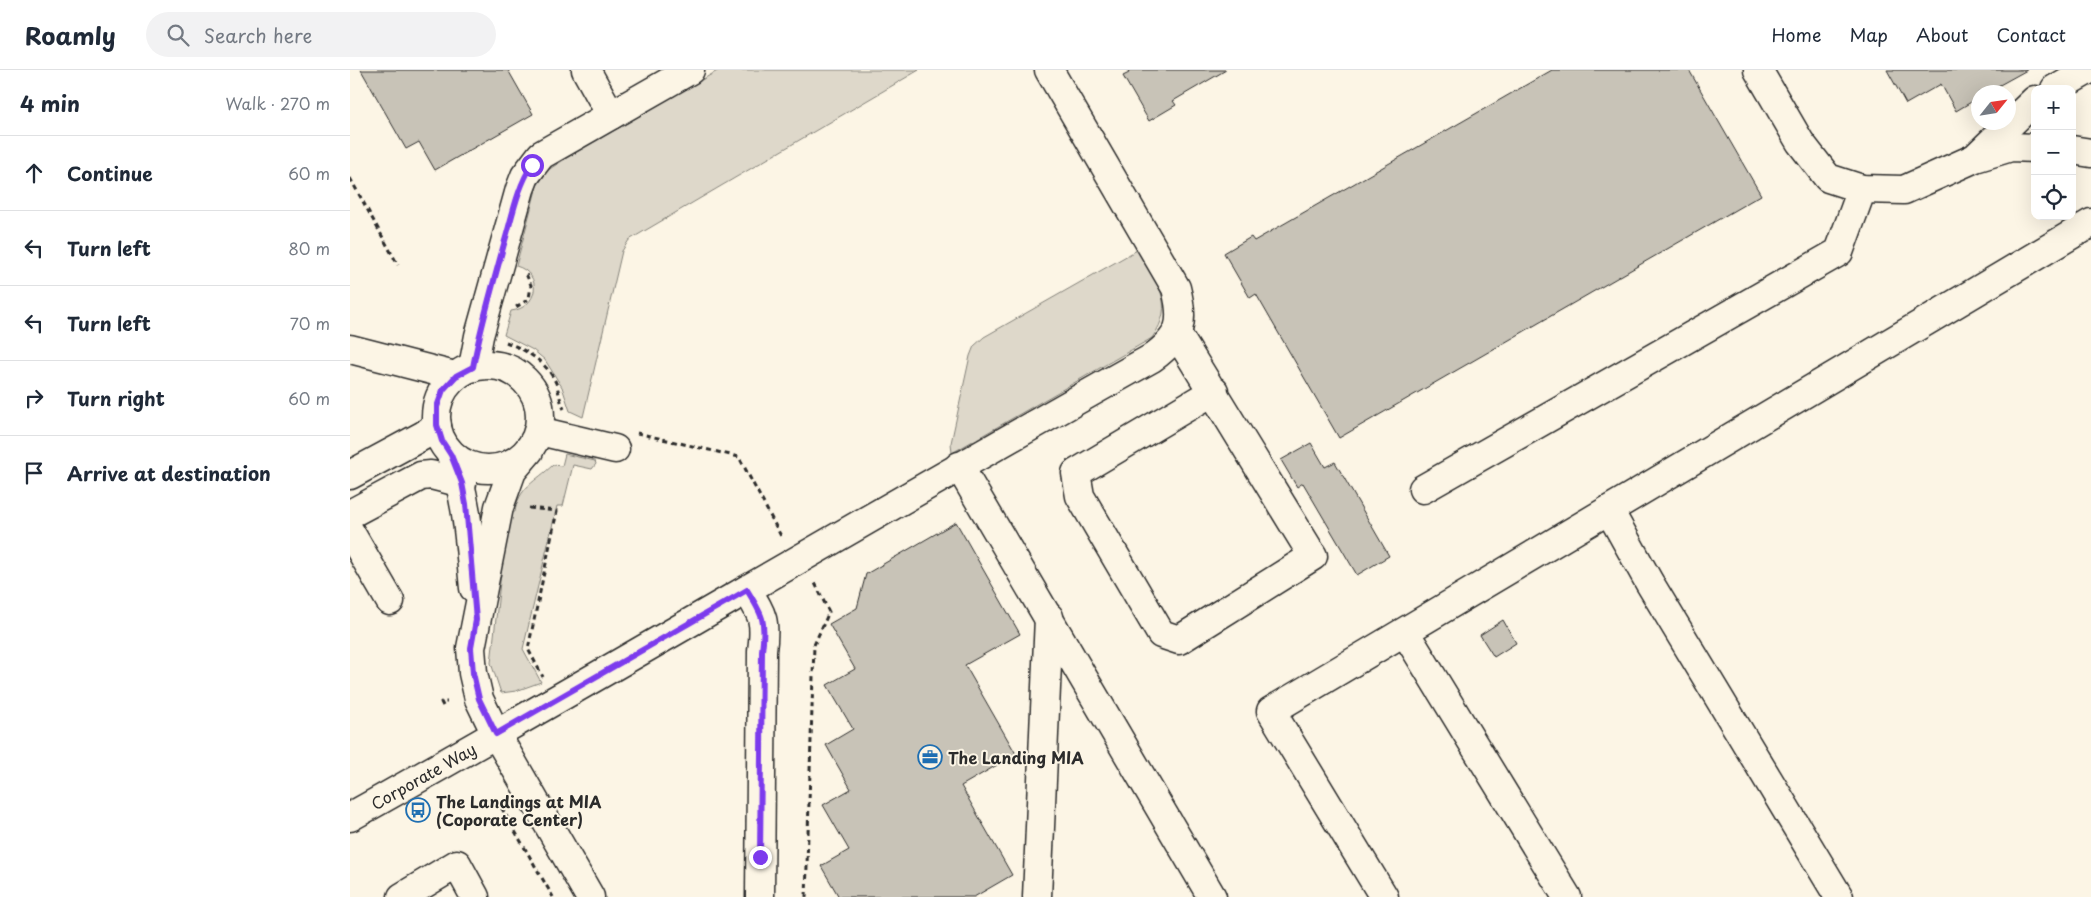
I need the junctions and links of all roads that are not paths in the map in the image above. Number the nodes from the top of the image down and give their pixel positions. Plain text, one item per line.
1 (586, 70) edge
2 (690, 70) edge
3 (1049, 70) edge
4 (1758, 70) edge
5 (2088, 70) edge
6 (2062, 85) edge
7 (2031, 104) edge
8 (611, 115) junction
9 (2031, 148) edge
10 (2076, 151) edge
11 (2091, 153) edge
12 (1975, 158) junction
13 (1862, 190) junction
14 (2091, 222) edge
15 (1177, 334) junction
16 (350, 349) edge
17 (464, 371) junction
18 (1214, 391) junction
19 (437, 425) junction
20 (622, 440) road end
21 (534, 441) junction
22 (451, 455) junction
23 (959, 466) junction
24 (350, 475) edge
25 (462, 483) junction
26 (1423, 489) dead end
27 (1609, 510) junction
28 (350, 514) edge
29 (350, 532) edge
30 (747, 590) junction
31 (390, 601) dead end
32 (1049, 617) junction
33 (476, 620) junction
34 (1405, 632) junction
35 (496, 734) junction
36 (350, 816) edge
37 (402, 897) edge
38 (475, 897) edge
39 (590, 897) edge
40 (760, 897) edge
41 (1037, 897) edge
42 (1212, 897) edge
43 (1384, 897) edge
44 (1567, 897) edge
45 (1839, 897) edge

1 - 8 street
2 - 8 street
3 - 15 street
4 - 13 street
5 - 6 street
7 - 12 street
8 - 17 street
9 - 12 street
10 - 11 street
12 - 13 street
13 - 26 street
14 - 27 street
15 - 18 street
15 - 23 street, Corporate Way
16 - 17 street
17 - 19 street
17 - 21 street
18 - 18 street
19 - 22 street
19 - 24 street
20 - 21 street
21 - 22 street
21 - 33 street
22 - 25 street
23 - 30 street, Corporate Way
23 - 32 street
25 - 28 street
25 - 33 street
27 - 34 street
27 - 45 street
29 - 31 street
30 - 35 street, Corporate Way
30 - 40 street
32 - 41 street
32 - 42 street
33 - 35 street
34 - 43 street
34 - 44 street
35 - 36 street, Corporate Way
35 - 39 street
37 - 38 street

